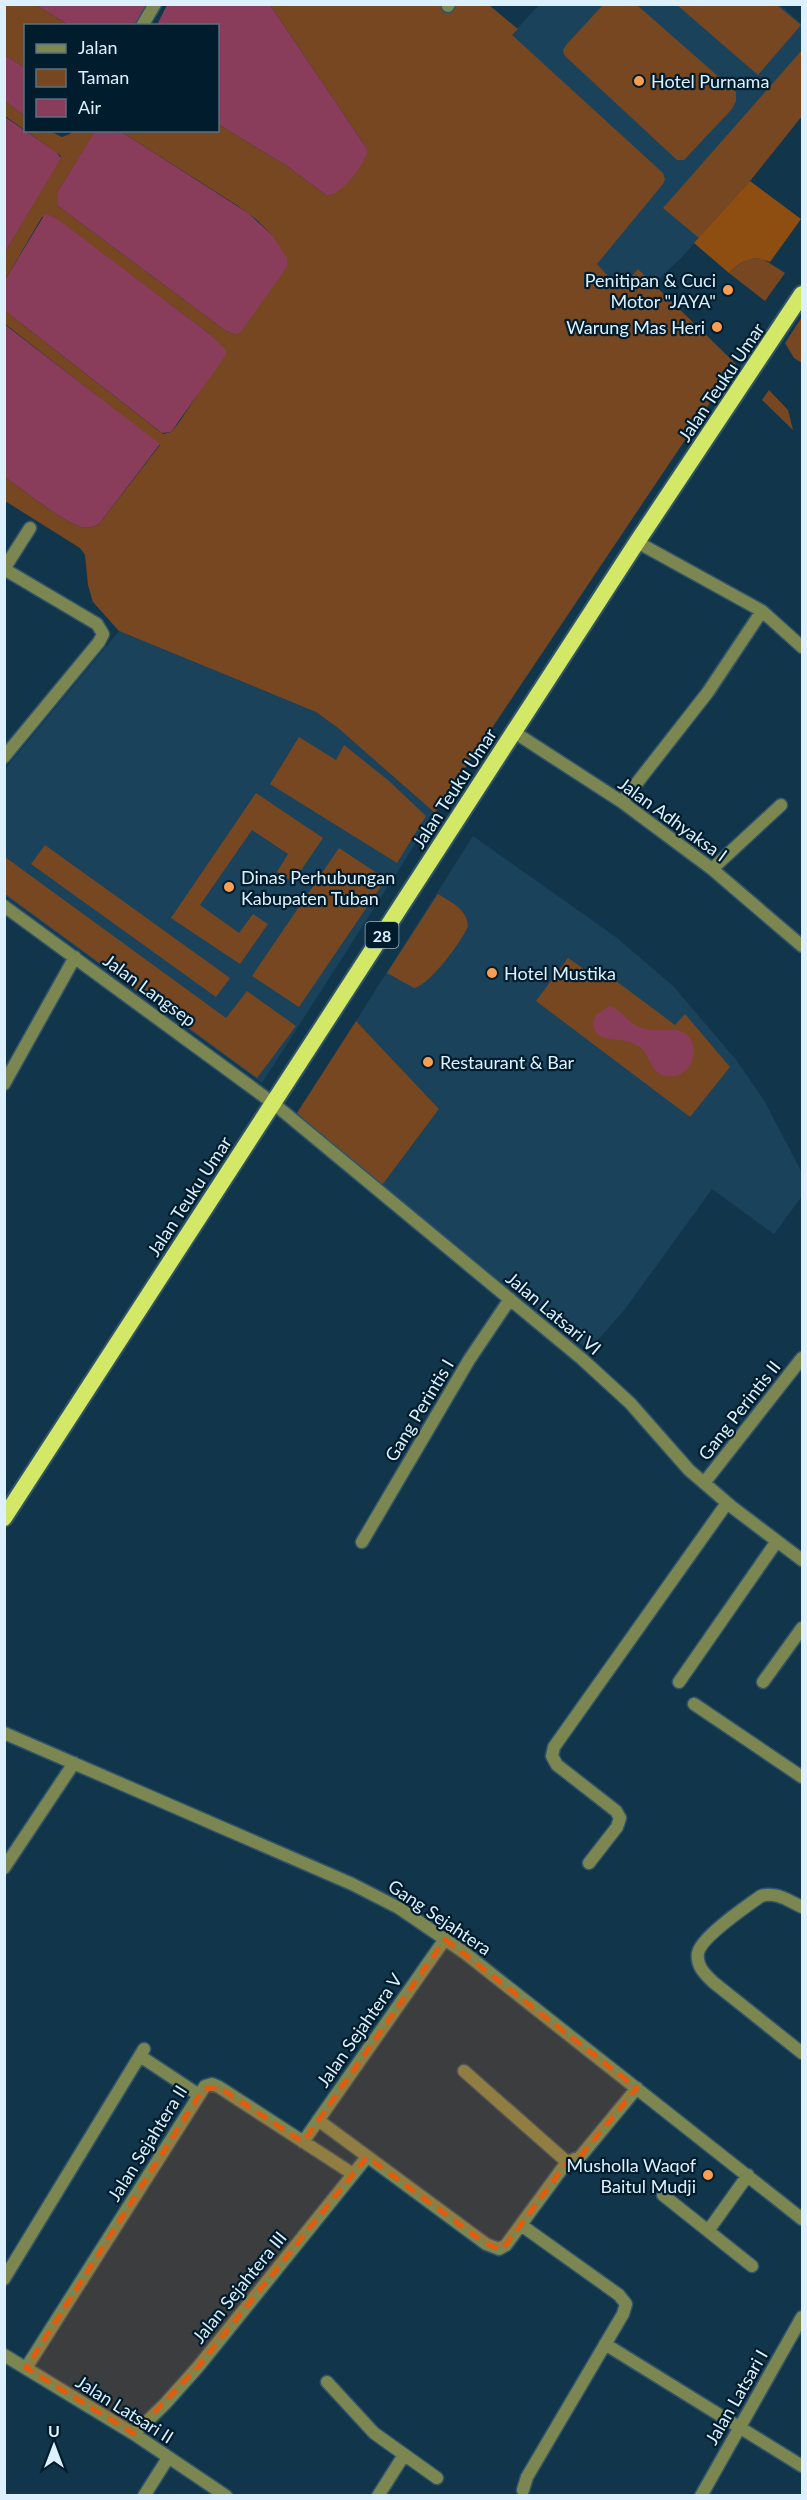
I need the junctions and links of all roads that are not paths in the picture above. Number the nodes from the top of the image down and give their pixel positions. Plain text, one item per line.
1 (155, 4) edge
2 (143, 24) edge
3 (802, 294) edge
4 (30, 528) dead end
5 (638, 542) junction
6 (4, 569) edge
7 (762, 611) junction
8 (802, 647) edge
9 (514, 732) junction
10 (4, 757) edge
11 (622, 802) junction
12 (781, 805) dead end
13 (712, 869) junction
14 (4, 906) edge
15 (802, 946) edge
16 (75, 957) junction
17 (4, 1084) edge
18 (273, 1103) junction
19 (510, 1299) junction
20 (802, 1358) edge
21 (704, 1483) junction
22 (727, 1503) junction
23 (4, 1518) edge
24 (777, 1541) junction
25 (362, 1542) dead end
26 (802, 1560) edge
27 (802, 1628) edge
28 (679, 1682) dead end
29 (763, 1682) dead end
30 (694, 1704) dead end
31 (4, 1733) edge
32 (74, 1763) junction
33 (802, 1777) edge
34 (589, 1863) dead end
35 (4, 1868) edge
36 (802, 1907) edge
37 (445, 1939) junction
38 (802, 2052) edge
39 (464, 2071) dead end
40 (638, 2088) junction
41 (199, 2094) junction
42 (318, 2120) junction
43 (303, 2142) junction
44 (367, 2157) junction
45 (567, 2162) junction
46 (353, 2174) junction
47 (748, 2175) junction
48 (663, 2196) dead end
49 (802, 2219) edge
50 (521, 2226) junction
51 (708, 2231) junction
52 (752, 2266) dead end
53 (4, 2279) edge
54 (802, 2317) edge
55 (605, 2344) junction
56 (4, 2355) edge
57 (27, 2368) junction
58 (327, 2382) dead end
59 (740, 2428) junction
60 (134, 2434) junction
61 (404, 2455) junction
62 (168, 2458) junction
63 (802, 2466) edge
64 (437, 2478) dead end
65 (524, 2490) dead end
66 (144, 2496) edge
67 (226, 2496) edge
68 (378, 2496) edge
69 (701, 2496) edge

1 - 2 street
3 - 5 highway, Jalan Teuku Umar / 28
4 - 6 street
5 - 7 street
5 - 9 highway, Jalan Teuku Umar / 28
6 - 10 street
7 - 8 street
7 - 11 street
9 - 11 street, Jalan Adhyaksa I
9 - 18 highway, Jalan Teuku Umar / 28
11 - 13 street, Jalan Adhyaksa I
12 - 13 street
13 - 15 street, Jalan Adhyaksa I
14 - 16 street, Jalan Langsep
16 - 17 street
16 - 18 street, Jalan Langsep
18 - 19 street, Jalan Latsari VI
18 - 23 highway, Jalan Teuku Umar / 28
19 - 21 street, Jalan Latsari VI
19 - 25 street, Gang Perintis I
20 - 21 street, Gang Perintis II
21 - 22 street, Jalan Latsari VI
22 - 24 street, Jalan Latsari VI
22 - 34 street
24 - 26 street, Jalan Latsari VI
24 - 28 street
27 - 29 street
30 - 33 street
31 - 32 street, Gang Sejahtera
32 - 35 street
32 - 37 street, Gang Sejahtera
36 - 38 street
37 - 40 street, Gang Sejahtera
37 - 42 street, Jalan Sejahtera V
39 - 45 street
40 - 45 street
40 - 47 street, Gang Sejahtera
41 - 43 street, Jalan Sejahtera II
41 - 53 street
41 - 57 street, Jalan Sejahtera II
42 - 43 street, Jalan Sejahtera V
42 - 44 street
43 - 46 street, Jalan Sejahtera II
44 - 46 street, Jalan Sejahtera III
44 - 50 street
45 - 50 street
46 - 60 street, Jalan Sejahtera III
47 - 49 street, Gang Sejahtera
47 - 51 street
48 - 51 street
50 - 55 street
51 - 52 street
54 - 59 street, Jalan Latsari I
55 - 59 street
55 - 65 street
56 - 57 street, Jalan Latsari II
57 - 60 street, Jalan Latsari II
58 - 61 street
59 - 63 street
59 - 69 street, Jalan Latsari I
60 - 62 street, Jalan Latsari II
61 - 64 street
61 - 68 street
62 - 66 street
62 - 67 street, Jalan Latsari II

